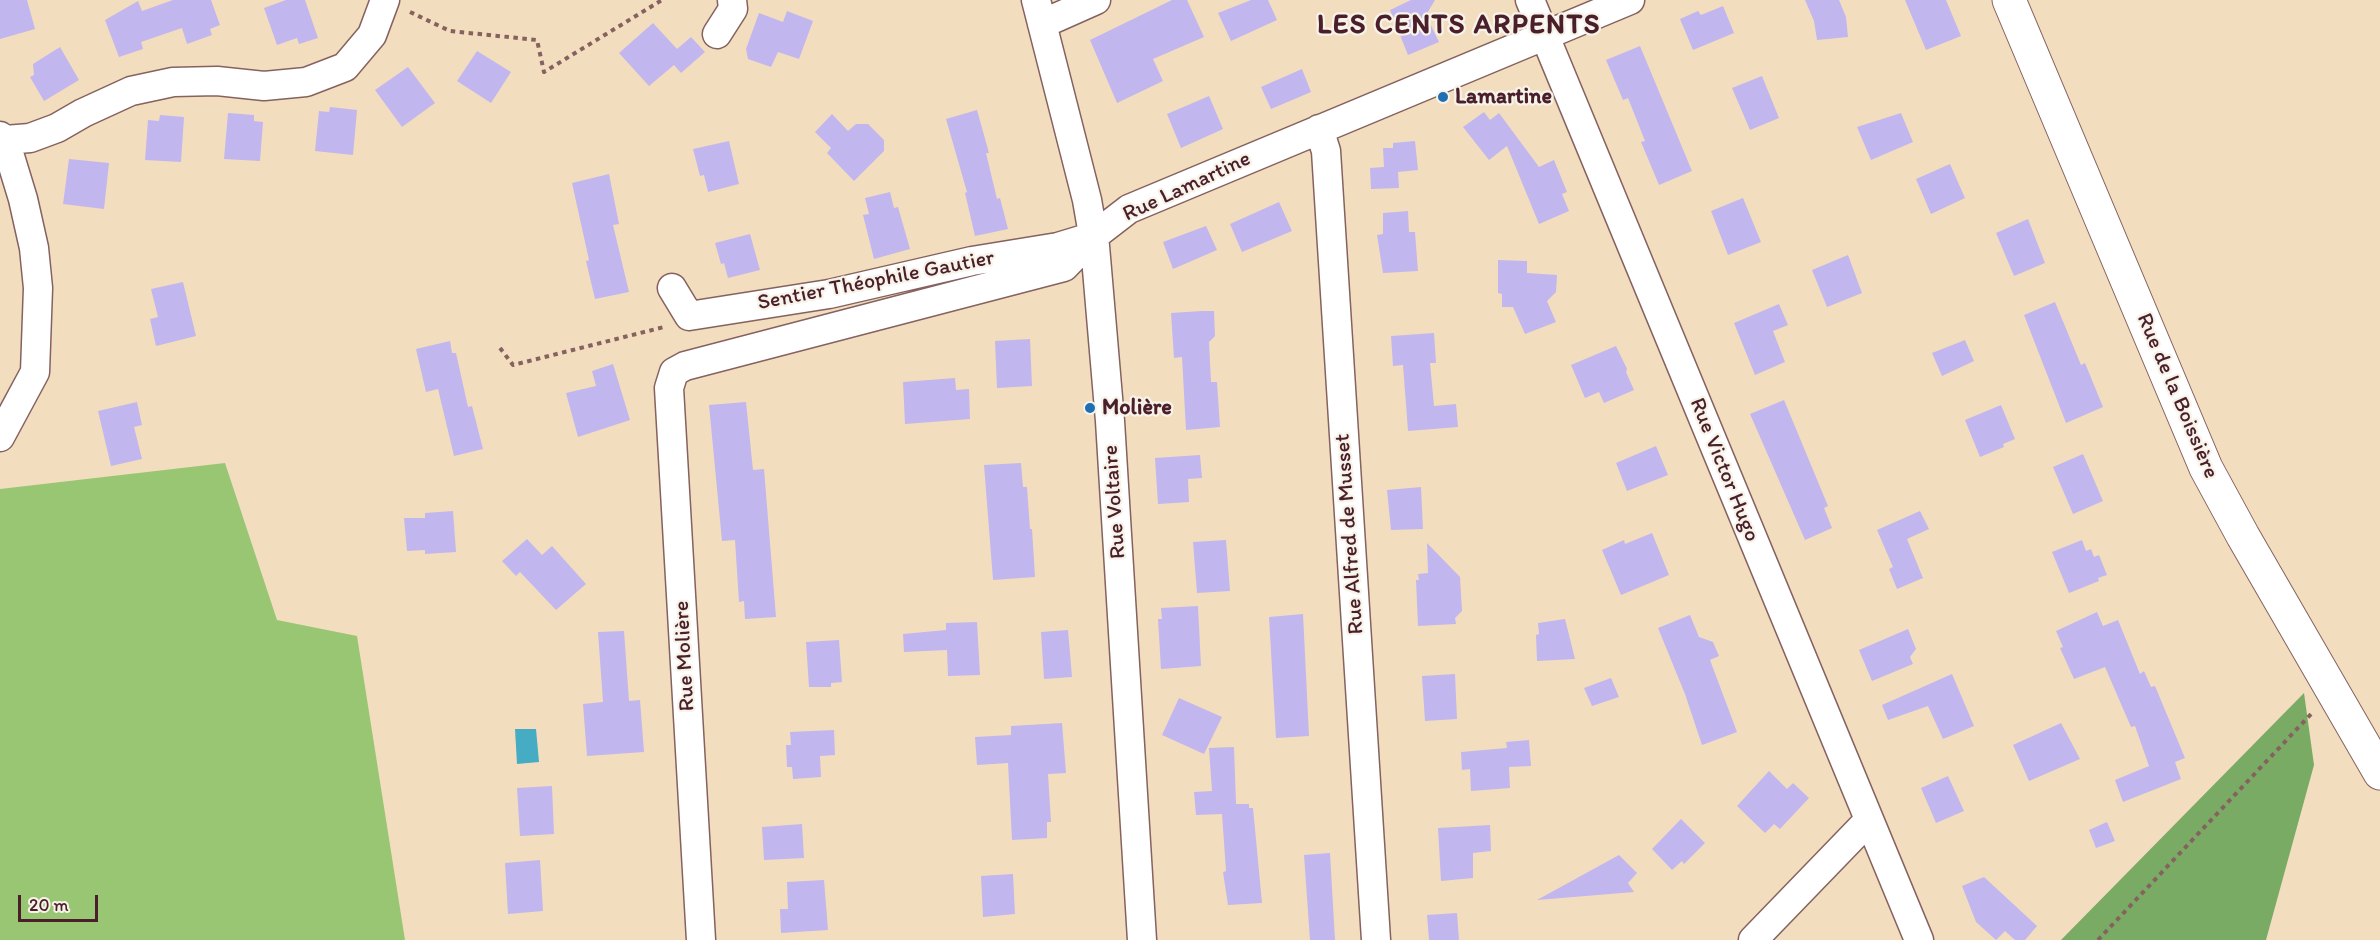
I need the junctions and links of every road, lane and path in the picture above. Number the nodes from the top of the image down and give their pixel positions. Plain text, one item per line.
1 (385, 0) edge
2 (662, 0) edge
3 (732, 0) edge
4 (1096, 0) edge
5 (1530, 0) edge
6 (1630, 0) edge
7 (2010, 0) edge
8 (1039, 12) edge
9 (717, 34) dead end
10 (1545, 36) junction
11 (1319, 129) junction
12 (2, 138) edge
13 (1094, 236) junction
14 (998, 270) junction
15 (672, 288) dead end
16 (689, 316) junction
17 (500, 348) dead end
18 (0, 437) edge
19 (2332, 692) junction
20 (2380, 773) edge
21 (1869, 820) junction
22 (701, 940) edge
23 (1142, 940) edge
24 (1376, 940) edge
25 (1753, 940) edge
26 (1919, 940) edge
27 (2098, 940) edge

1 - 2 path
1 - 12 street
3 - 9 street
4 - 8 street
5 - 10 street, Rue Victor Hugo
6 - 10 street, Rue Lamartine
7 - 19 main road, Rue de la Boissière
8 - 13 street, Rue Voltaire
10 - 11 street, Rue Lamartine
10 - 21 street, Rue Victor Hugo
11 - 13 street, Rue Lamartine
11 - 24 street, Rue Alfred de Musset
12 - 18 street
13 - 14 street, Sentier Théophile Gautier
13 - 23 street, Rue Voltaire
14 - 16 street, Sentier Théophile Gautier
14 - 22 street, Rue Molière
15 - 16 street
16 - 17 path
19 - 20 main road, Rue de la Boissière
19 - 27 path
21 - 25 street
21 - 26 street, Rue Victor Hugo

